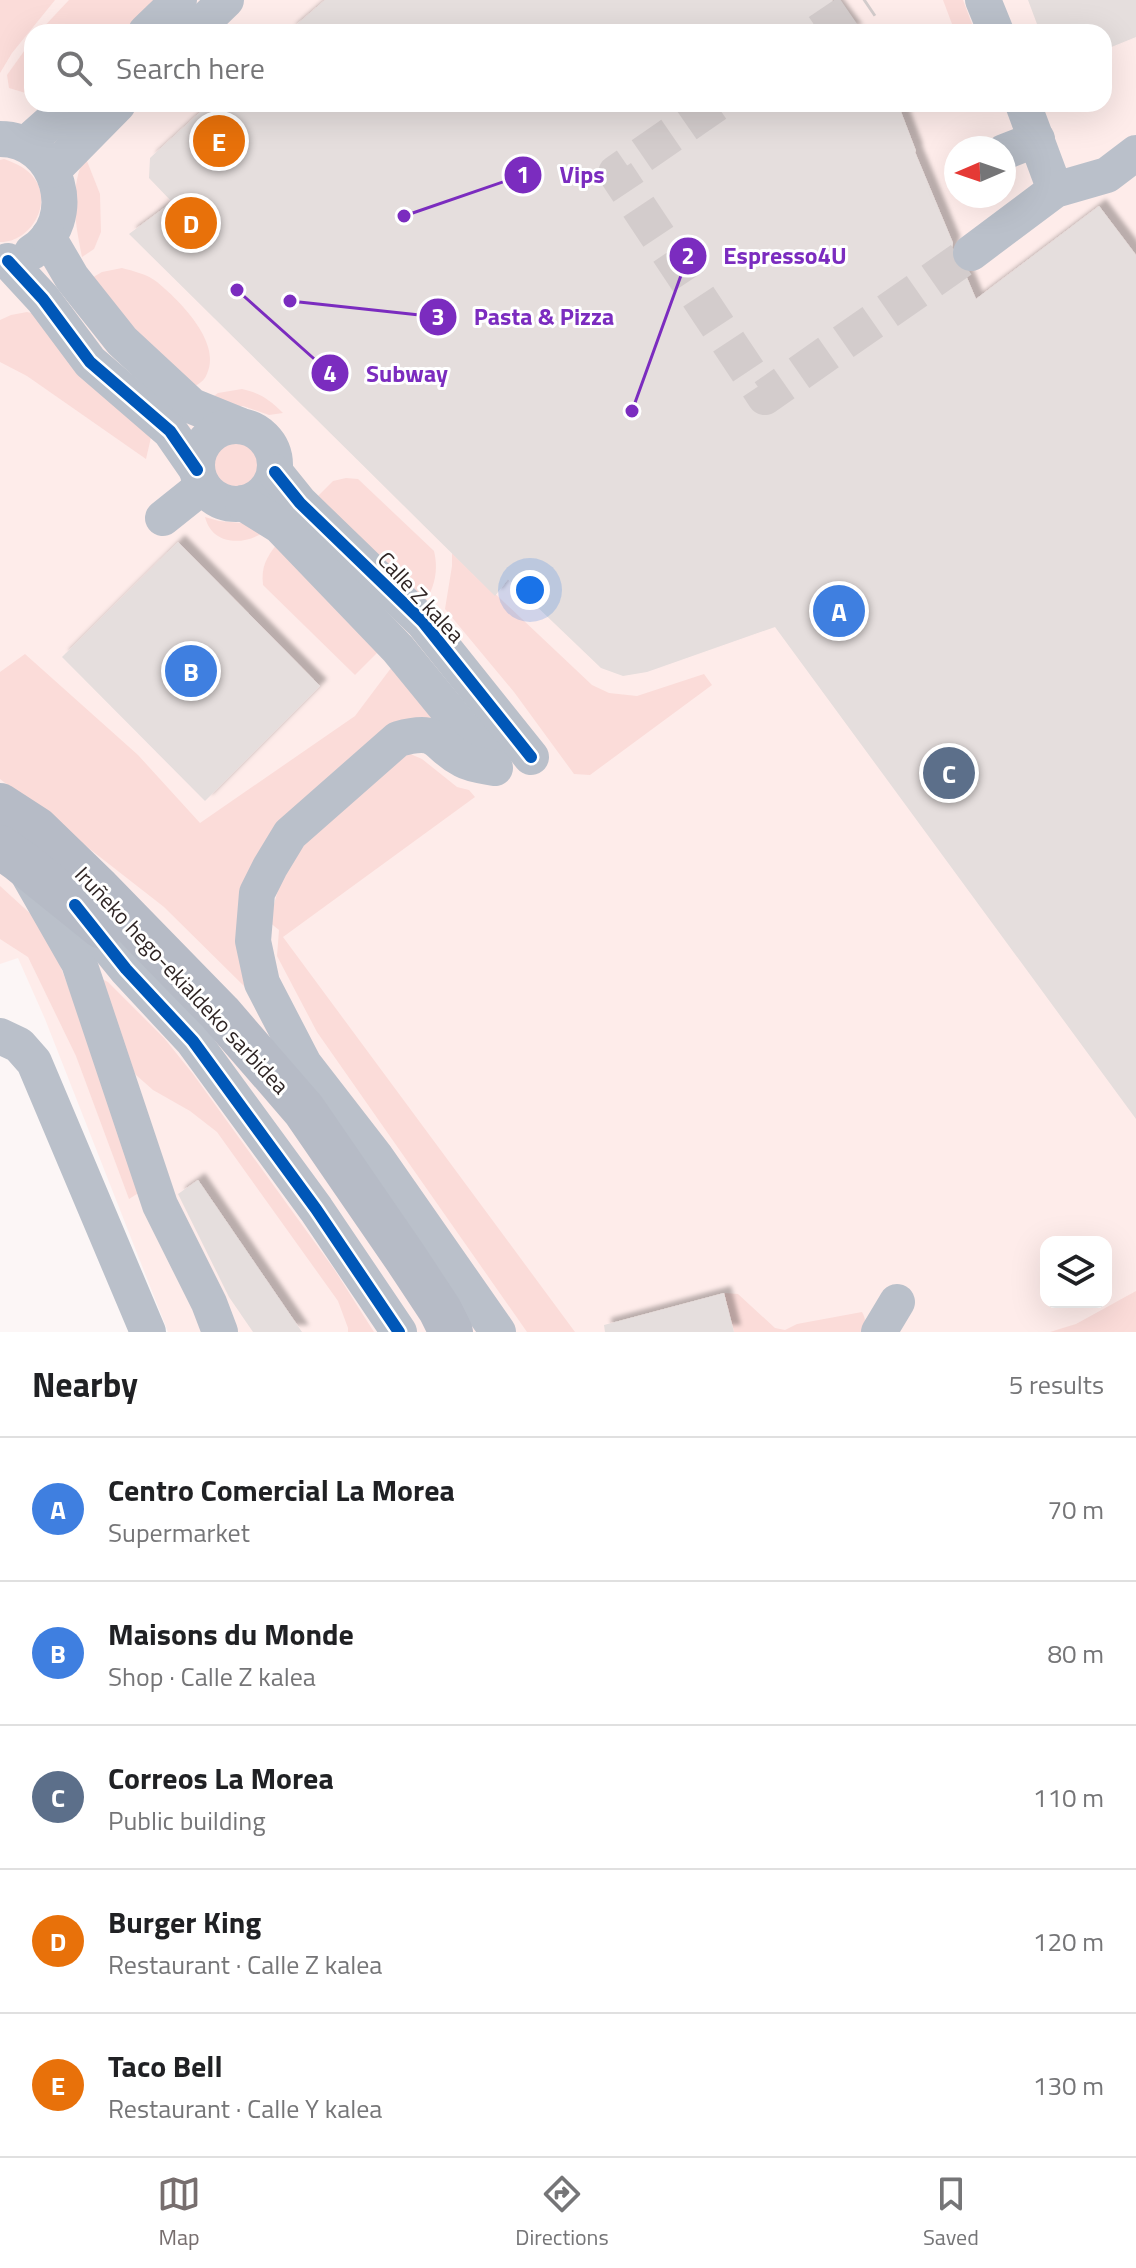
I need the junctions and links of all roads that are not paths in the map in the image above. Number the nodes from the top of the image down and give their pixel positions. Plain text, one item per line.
1 (179, 0) edge
2 (226, 0) edge
3 (983, 0) edge
4 (154, 24) edge
5 (201, 24) edge
6 (993, 24) edge
7 (59, 112) edge
8 (110, 112) edge
9 (1022, 112) edge
10 (13, 142) edge
11 (1020, 146) edge
12 (1136, 153) edge
13 (53, 170) junction
14 (1055, 190) junction
15 (48, 237) junction
16 (971, 253) tunnel mouth
17 (4, 262) edge
18 (239, 425) junction
19 (275, 472) junction
20 (200, 478) junction
21 (243, 503) junction
22 (163, 518) dead end
23 (510, 768) junction
24 (0, 805) edge
25 (19, 846) edge
26 (75, 905) junction
27 (0, 1036) edge
28 (304, 1064) junction
29 (148, 1332) edge
30 (220, 1332) edge
31 (399, 1332) edge
32 (432, 1332) edge
33 (451, 1332) edge
34 (498, 1332) edge

1 - 4 street
2 - 5 street
3 - 6 street
7 - 10 street
8 - 13 street
9 - 11 street
10 - 13 street
11 - 14 street
12 - 14 street
13 - 15 street
14 - 16 street
15 - 17 street
15 - 18 street
17 - 20 street
18 - 19 street
18 - 20 street
19 - 21 street
19 - 23 street, Calle Z kalea
20 - 21 street
20 - 22 street
21 - 23 street
23 - 28 street
24 - 25 highway, Iruñeko hego-ekialdeko sarbidea
25 - 26 highway, Iruñeko hego-ekialdeko sarbidea
25 - 28 highway
25 - 30 street
25 - 33 highway, Iruñeko hego-ekialdeko sarbidea
26 - 31 street
26 - 32 highway, Iruñeko hego-ekialdeko sarbidea
27 - 29 street
28 - 34 street

